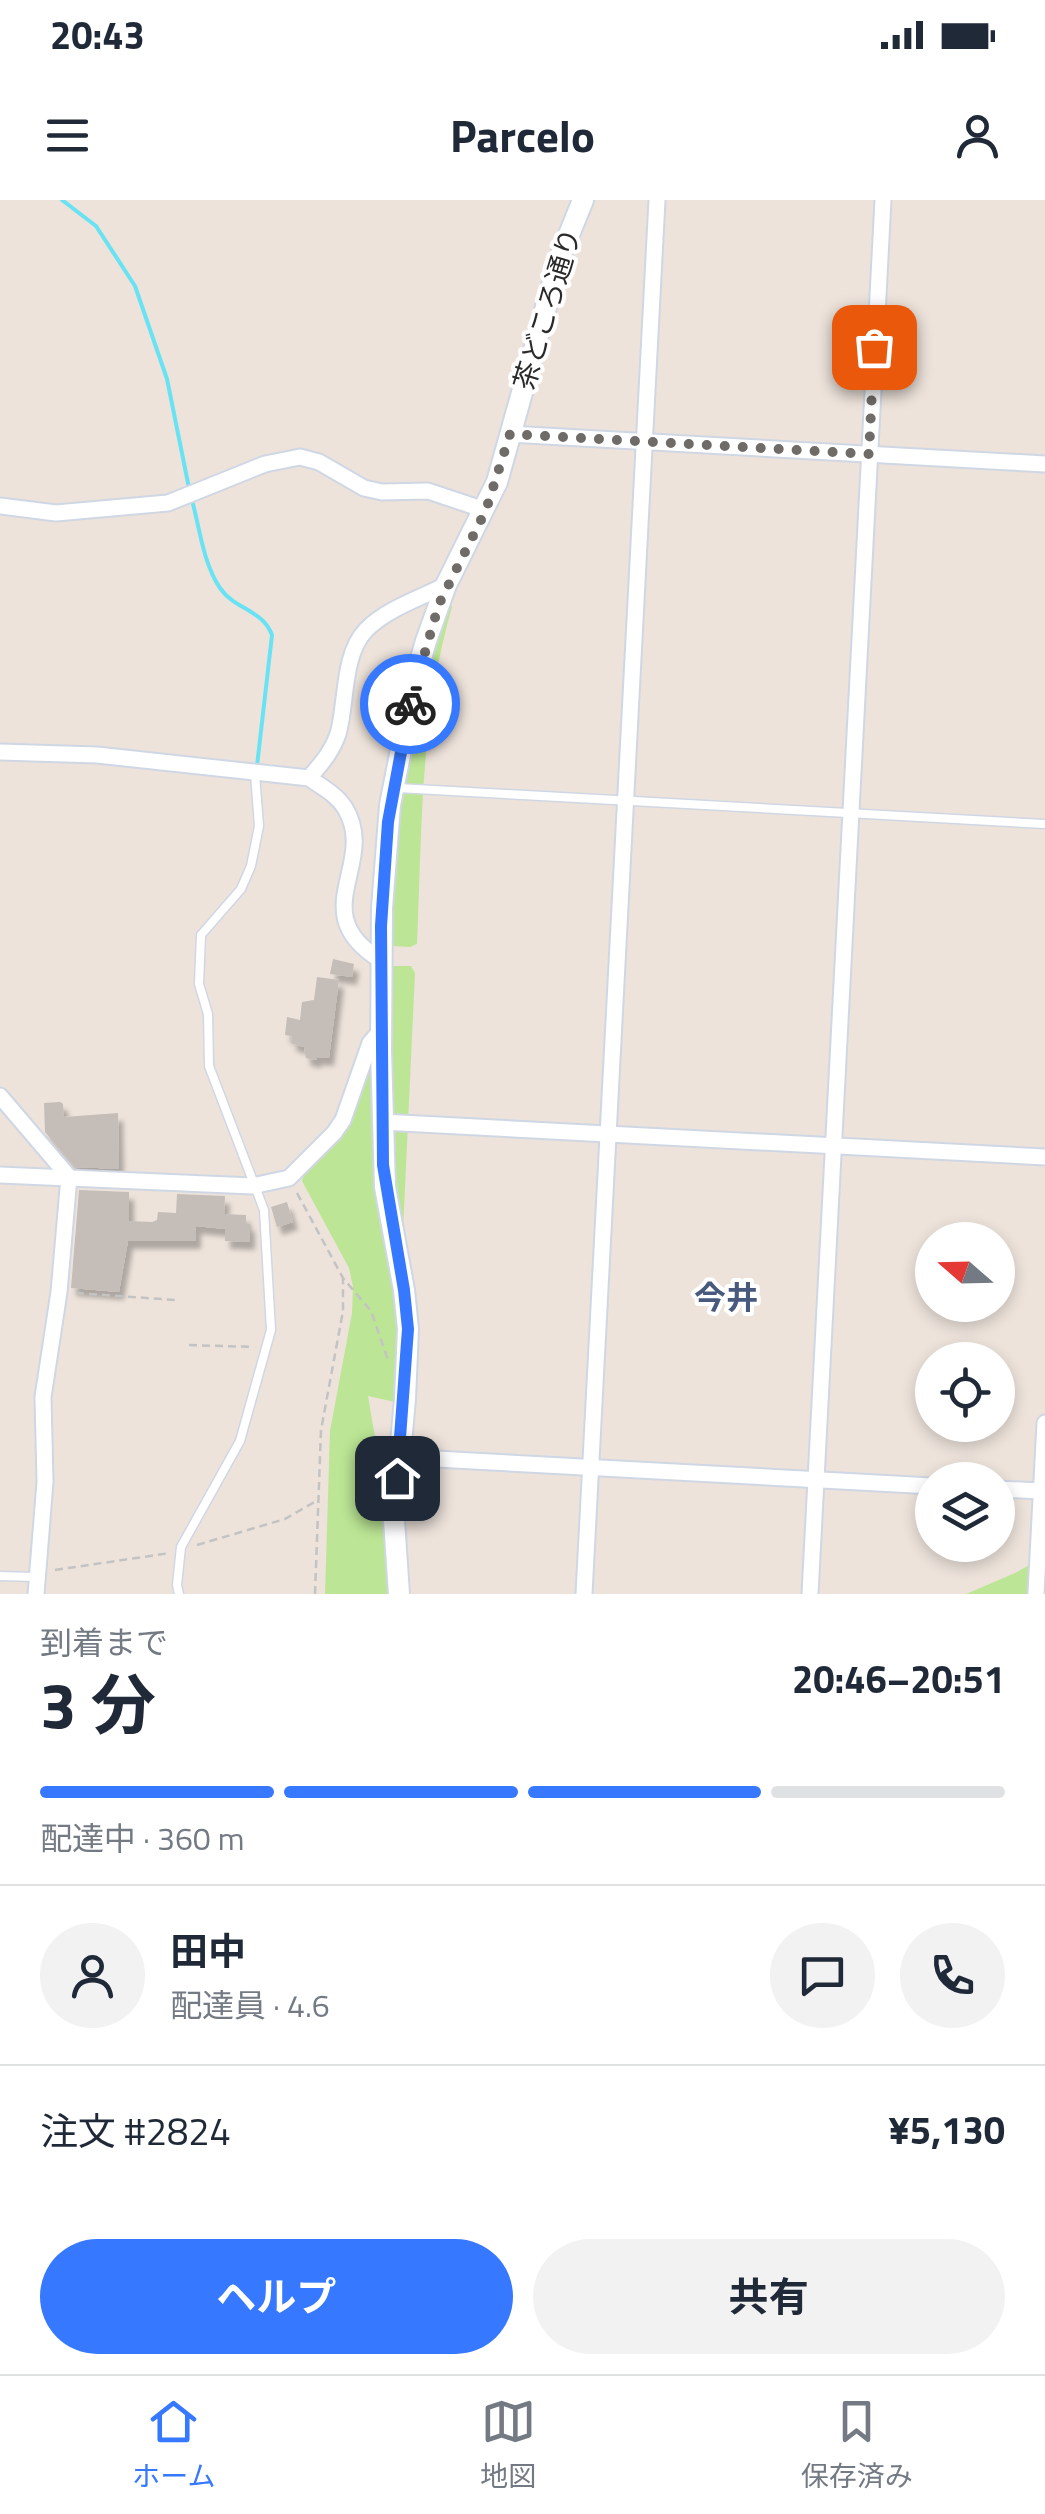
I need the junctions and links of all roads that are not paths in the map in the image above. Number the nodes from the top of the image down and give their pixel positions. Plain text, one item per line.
1 (583, 200) edge
2 (657, 200) edge
3 (883, 200) edge
4 (510, 434) junction
5 (644, 442) junction
6 (869, 454) junction
7 (1045, 464) edge
8 (0, 506) edge
9 (486, 510) junction
10 (446, 585) junction
11 (0, 752) edge
12 (255, 774) junction
13 (309, 778) junction
14 (394, 788) junction
15 (625, 802) junction
16 (850, 813) junction
17 (1045, 824) edge
18 (382, 961) junction
19 (381, 1030) junction
20 (0, 1096) edge
21 (382, 1122) junction
22 (607, 1136) junction
23 (833, 1146) junction
24 (1045, 1157) edge
25 (0, 1175) edge
26 (69, 1177) junction
27 (256, 1186) junction
28 (1045, 1423) edge
29 (399, 1457) junction
30 (592, 1469) junction
31 (816, 1480) junction
32 (915, 1485) edge
33 (1015, 1490) edge
34 (1041, 1492) junction
35 (0, 1576) edge
36 (37, 1586) edge
37 (179, 1594) edge
38 (399, 1594) edge
39 (584, 1594) edge
40 (810, 1594) edge
41 (1036, 1594) edge

1 - 4 street, 茶どころ通り
2 - 5 street
3 - 6 street
4 - 5 street
4 - 9 street, 茶どころ通り
5 - 6 street
5 - 15 street
6 - 7 street
6 - 16 street
8 - 9 street
9 - 10 street, 茶どころ通り
10 - 13 street
10 - 14 street, 茶どころ通り
11 - 12 street
12 - 13 street
12 - 27 lane
13 - 18 street
14 - 15 lane
14 - 18 street, 茶どころ通り
15 - 16 lane
15 - 22 street
16 - 17 lane
16 - 23 street
18 - 19 street, 茶どころ通り
19 - 21 street, 茶どころ通り
19 - 27 street
20 - 26 street
21 - 22 street
21 - 29 street, 茶どころ通り
22 - 23 street
22 - 30 street
23 - 24 street
23 - 31 street
25 - 26 street
26 - 27 street
26 - 36 street
27 - 37 lane
28 - 34 street
29 - 30 street
29 - 38 street, 茶どころ通り
30 - 31 street
30 - 39 street
31 - 32 street
31 - 40 street
33 - 34 street
34 - 41 street
35 - 36 lane

